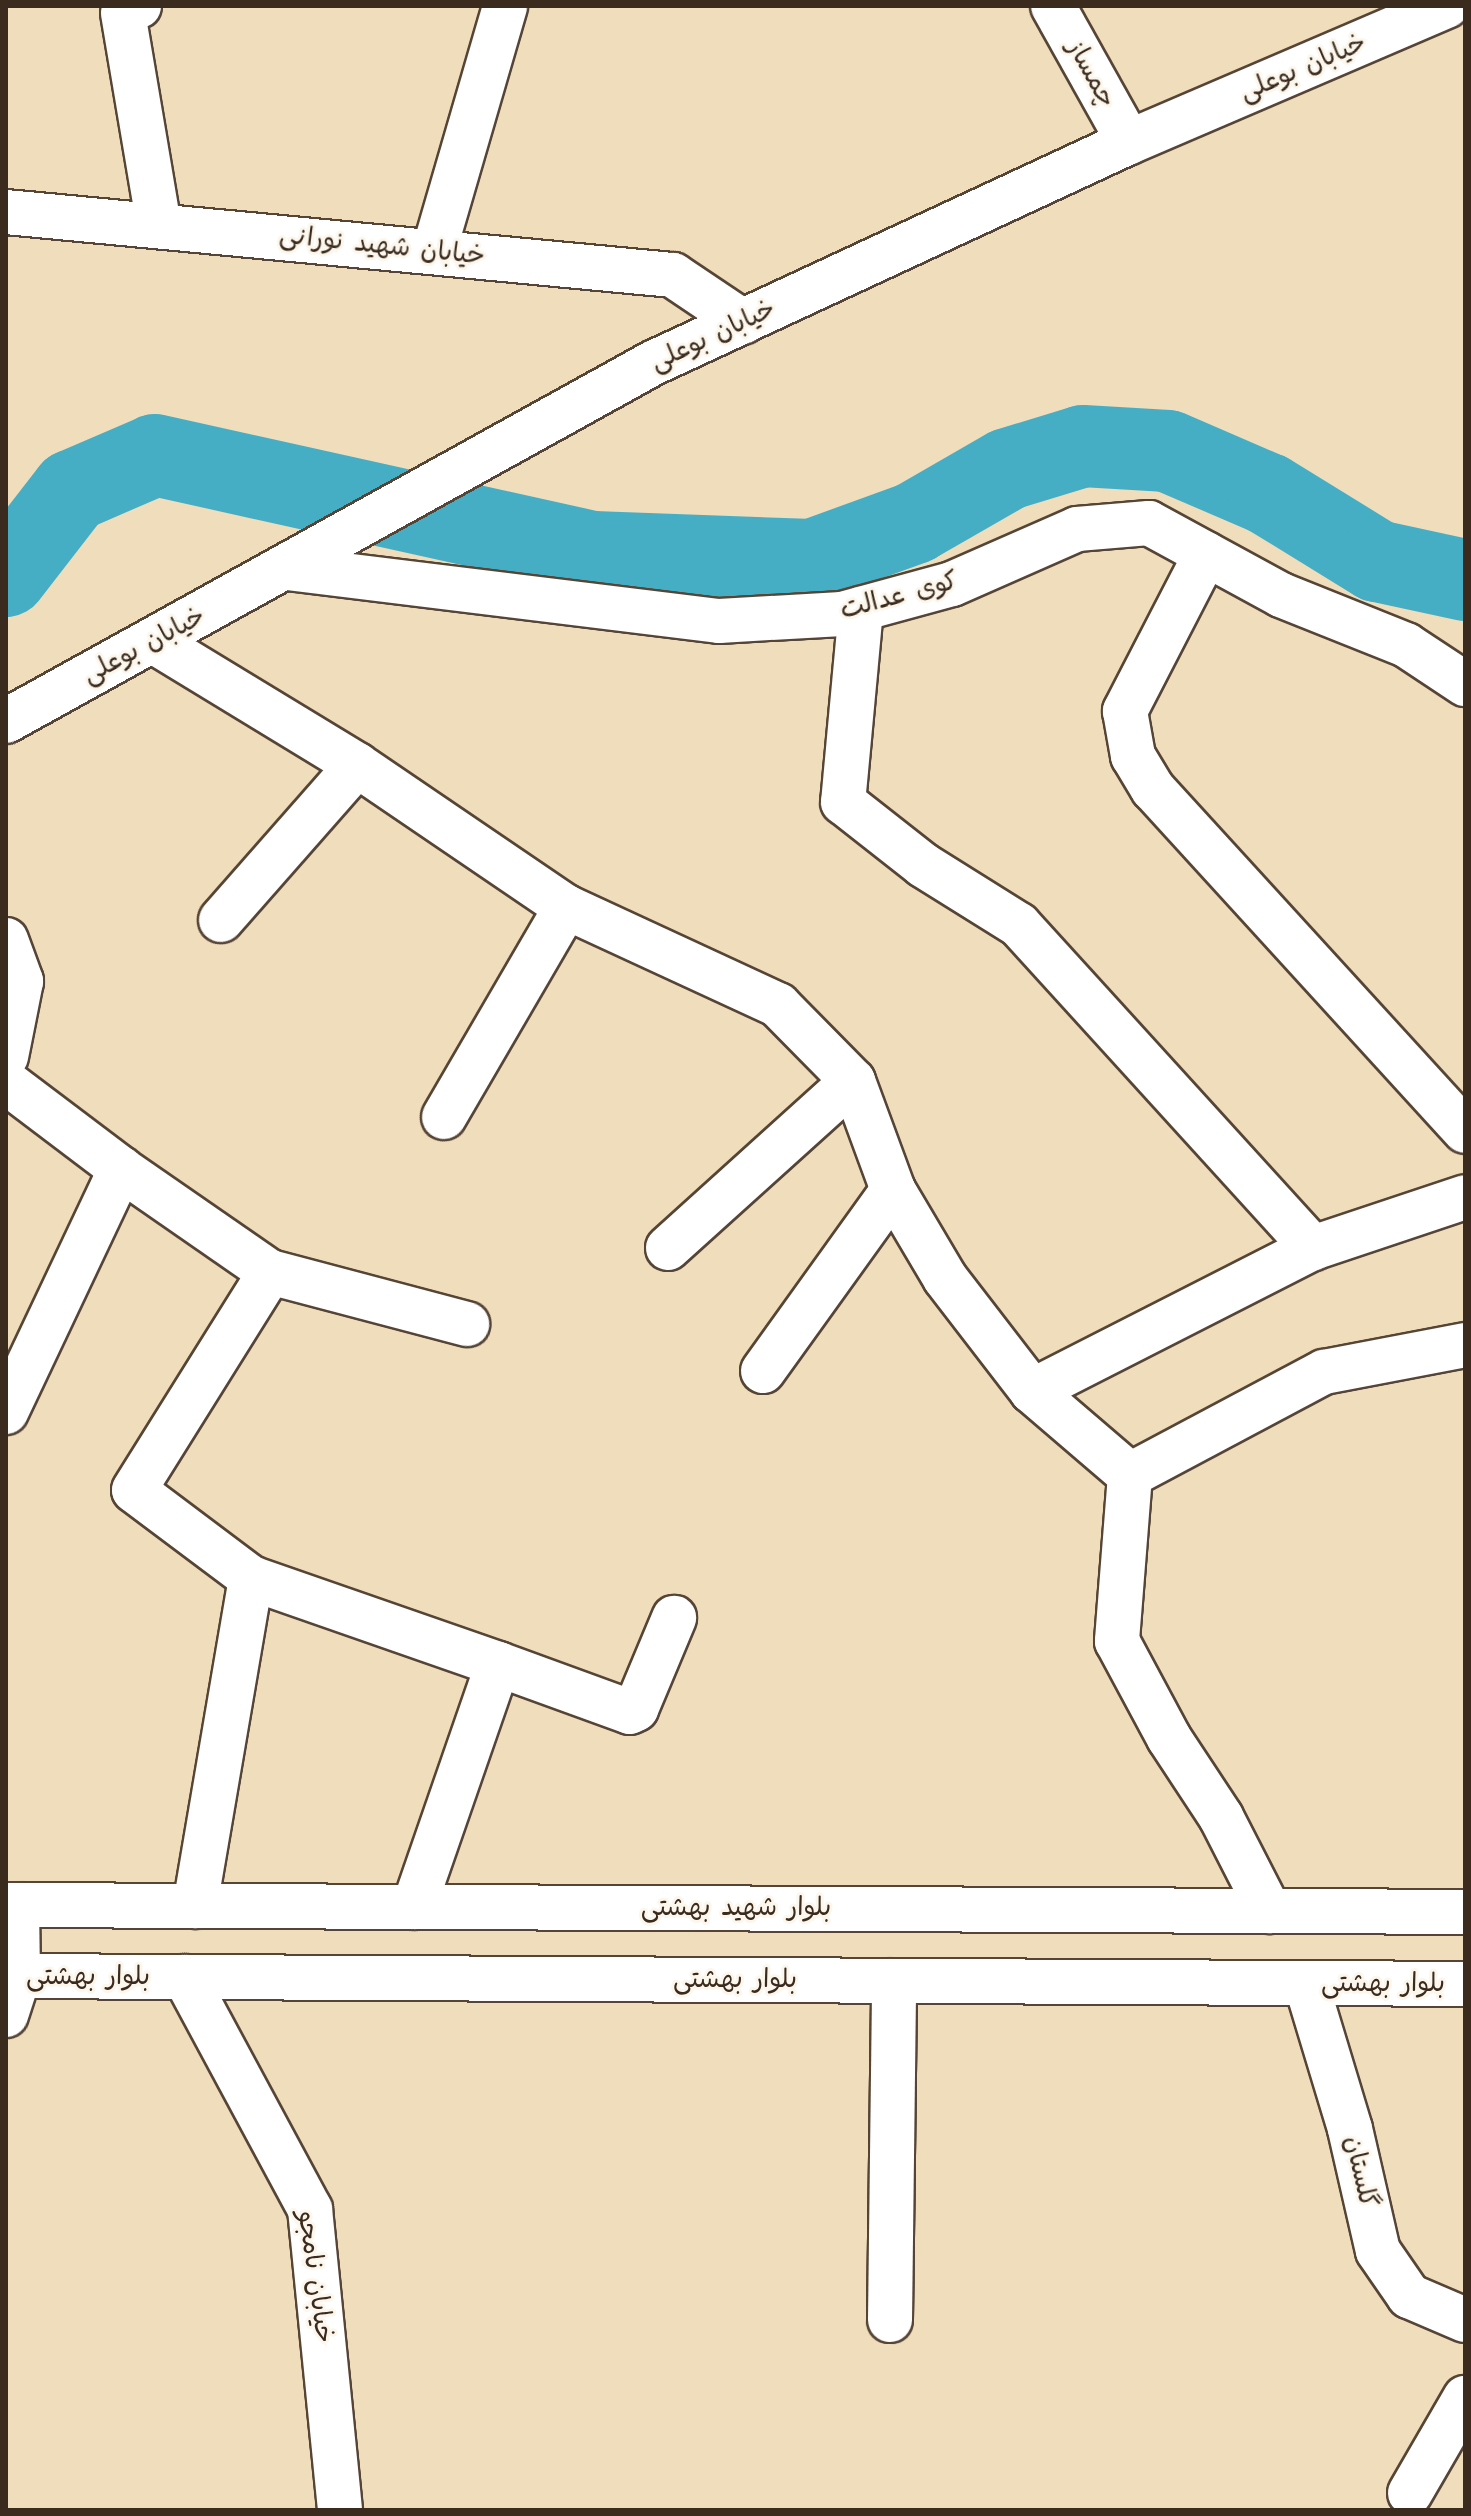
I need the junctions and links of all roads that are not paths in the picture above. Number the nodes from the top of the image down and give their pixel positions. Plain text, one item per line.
1 (139, 6) edge
2 (505, 6) edge
3 (1053, 6) edge
4 (1447, 6) edge
5 (1129, 142) junction
6 (6, 212) edge
7 (159, 225) junction
8 (434, 251) junction
9 (743, 322) junction
10 (1206, 554) junction
11 (288, 567) junction
12 (861, 609) junction
13 (153, 641) junction
14 (1465, 684) edge
15 (6, 721) edge
16 (357, 765) junction
17 (566, 907) junction
18 (221, 920) dead end
19 (6, 940) edge
20 (6, 1057) edge
21 (853, 1081) junction
22 (6, 1082) edge
23 (444, 1117) dead end
24 (1465, 1131) edge
25 (121, 1169) junction
26 (893, 1190) junction
27 (1465, 1197) edge
28 (668, 1248) dead end
29 (1313, 1248) junction
30 (270, 1272) junction
31 (467, 1324) dead end
32 (1465, 1345) edge
33 (763, 1371) dead end
34 (1032, 1391) junction
35 (6, 1412) edge
36 (1130, 1475) junction
37 (251, 1578) junction
38 (674, 1618) dead end
39 (498, 1664) junction
40 (12, 1905) edge
41 (195, 1906) junction
42 (414, 1907) junction
43 (1269, 1911) junction
44 (1465, 1912) edge
45 (185, 1977) junction
46 (894, 1981) junction
47 (1306, 1983) junction
48 (1465, 1984) edge
49 (10, 1989) edge
50 (890, 2320) dead end
51 (1465, 2320) edge
52 (1465, 2398) edge
53 (1410, 2493) dead end
54 (340, 2510) edge

1 - 7 street
2 - 8 street
3 - 5 street, چمساز
4 - 5 street, خیابان بوعلی
5 - 9 street, خیابان بوعلی
6 - 7 street, خیابان شهید نورانی
7 - 8 street, خیابان شهید نورانی
8 - 9 street, خیابان شهید نورانی
9 - 11 street, خیابان بوعلی
10 - 12 street, کوی عدالت
10 - 14 street, کوی عدالت
10 - 24 street
11 - 12 street, کوی عدالت
11 - 13 street, خیابان بوعلی
12 - 29 street
13 - 15 street, خیابان بوعلی
13 - 16 street
16 - 17 street
16 - 18 street
17 - 21 street
17 - 23 street
19 - 20 street
21 - 26 street
21 - 28 street
22 - 25 street
25 - 30 street
25 - 35 street
26 - 33 street
26 - 34 street
27 - 29 street
29 - 34 street
30 - 31 street
30 - 37 street
32 - 36 street
34 - 36 street
36 - 43 street
37 - 39 street
37 - 41 street
38 - 39 street
39 - 42 street
40 - 41 street, بلوار شهید بهشتی
40 - 49 street
41 - 42 street, بلوار شهید بهشتی
42 - 43 street, بلوار شهید بهشتی
43 - 44 street, بلوار شهید بهشتی
45 - 46 street, بلوار بهشتی
45 - 49 street, بلوار بهشتی
45 - 54 street, خیابان نامجو
46 - 47 street, بلوار بهشتی
46 - 50 street
47 - 48 street, بلوار بهشتی
47 - 51 street, گلستان
52 - 53 street

